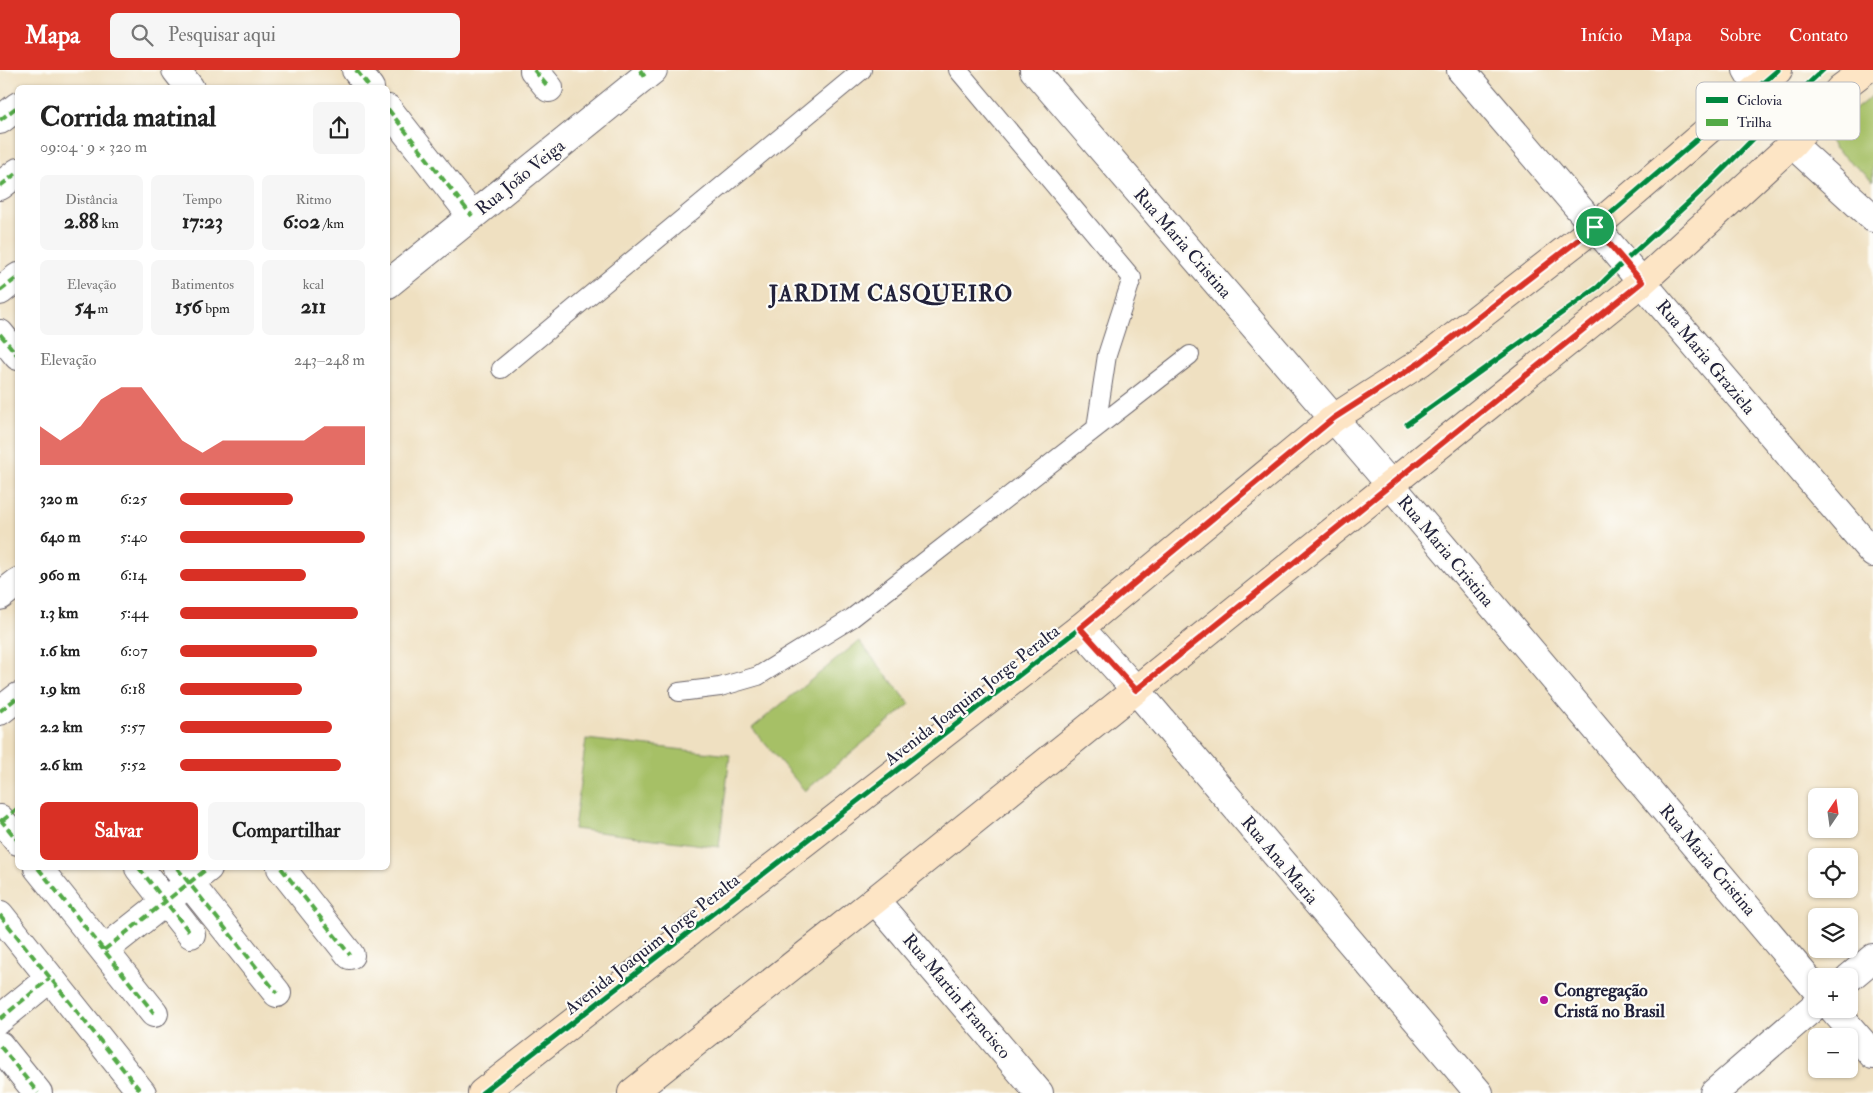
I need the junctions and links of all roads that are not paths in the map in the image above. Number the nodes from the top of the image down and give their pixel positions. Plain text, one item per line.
1 (176, 70) edge
2 (356, 70) edge
3 (862, 70) edge
4 (958, 70) edge
5 (1034, 70) edge
6 (1461, 70) edge
7 (1778, 70) edge
8 (1865, 70) edge
9 (646, 72) edge
10 (1752, 79) edge
11 (1849, 82) edge
12 (188, 85) edge
13 (368, 85) edge
14 (15, 108) edge
15 (390, 112) edge
16 (0, 120) edge
17 (1696, 132) edge
18 (1795, 140) edge
19 (1792, 144) junction
20 (15, 174) edge
21 (0, 186) edge
22 (472, 216) junction
23 (1873, 218) edge
24 (1595, 227) junction
25 (15, 279) edge
26 (390, 282) edge
27 (1642, 282) junction
28 (0, 291) edge
29 (0, 334) edge
30 (15, 352) edge
31 (1190, 355) dead end
32 (501, 369) dead end
33 (1334, 418) junction
34 (1096, 428) junction
35 (1390, 484) junction
36 (1873, 553) edge
37 (15, 584) edge
38 (0, 596) edge
39 (1080, 628) junction
40 (1136, 690) junction
41 (680, 692) dead end
42 (15, 699) edge
43 (0, 711) edge
44 (40, 870) edge
45 (141, 870) edge
46 (283, 870) edge
47 (191, 873) edge
48 (875, 900) junction
49 (165, 902) junction
50 (0, 914) edge
51 (191, 934) dead end
52 (104, 950) junction
53 (350, 955) dead end
54 (1873, 958) edge
55 (1858, 970) edge
56 (50, 978) junction
57 (1808, 980) edge
58 (277, 993) dead end
59 (1808, 1012) edge
60 (154, 1013) dead end
61 (1841, 1018) edge
62 (0, 1019) edge
63 (0, 1046) edge
64 (1873, 1055) edge
65 (38, 1093) edge
66 (142, 1093) edge
67 (482, 1093) edge
68 (632, 1093) edge
69 (1039, 1093) edge
70 (1479, 1093) edge
71 (1714, 1093) edge

1 - 12 street
2 - 13 street
3 - 32 lane
4 - 34 lane
5 - 33 street, Rua Maria Cristina
6 - 24 street, Rua Maria Graziela
7 - 10 street, Avenida Joaquim Jorge Peralta
8 - 11 street
9 - 22 street, Rua João Veiga
14 - 16 street
15 - 22 street
17 - 24 street, Avenida Joaquim Jorge Peralta
18 - 19 street
19 - 23 street
19 - 27 street
20 - 21 street
22 - 26 street, Rua João Veiga
24 - 27 street, Rua Maria Graziela
24 - 33 street, Avenida Joaquim Jorge Peralta
25 - 28 street
27 - 35 street
27 - 36 street, Rua Maria Graziela
29 - 30 street
31 - 34 lane
33 - 35 street, Rua Maria Cristina
33 - 39 street, Avenida Joaquim Jorge Peralta
34 - 41 lane
35 - 40 street
35 - 57 street, Rua Maria Cristina
37 - 38 street
39 - 40 street, Rua Ana Maria
39 - 67 street, Avenida Joaquim Jorge Peralta
40 - 48 street
40 - 70 street, Rua Ana Maria
42 - 43 street
44 - 52 street
45 - 49 street
46 - 53 street
47 - 49 street
47 - 58 street
48 - 68 street
48 - 69 street, Rua Martin Francisco
49 - 51 street
49 - 52 street
50 - 56 street
52 - 60 street
54 - 55 street
56 - 62 street
56 - 66 street
59 - 71 street
61 - 64 street
63 - 65 street

